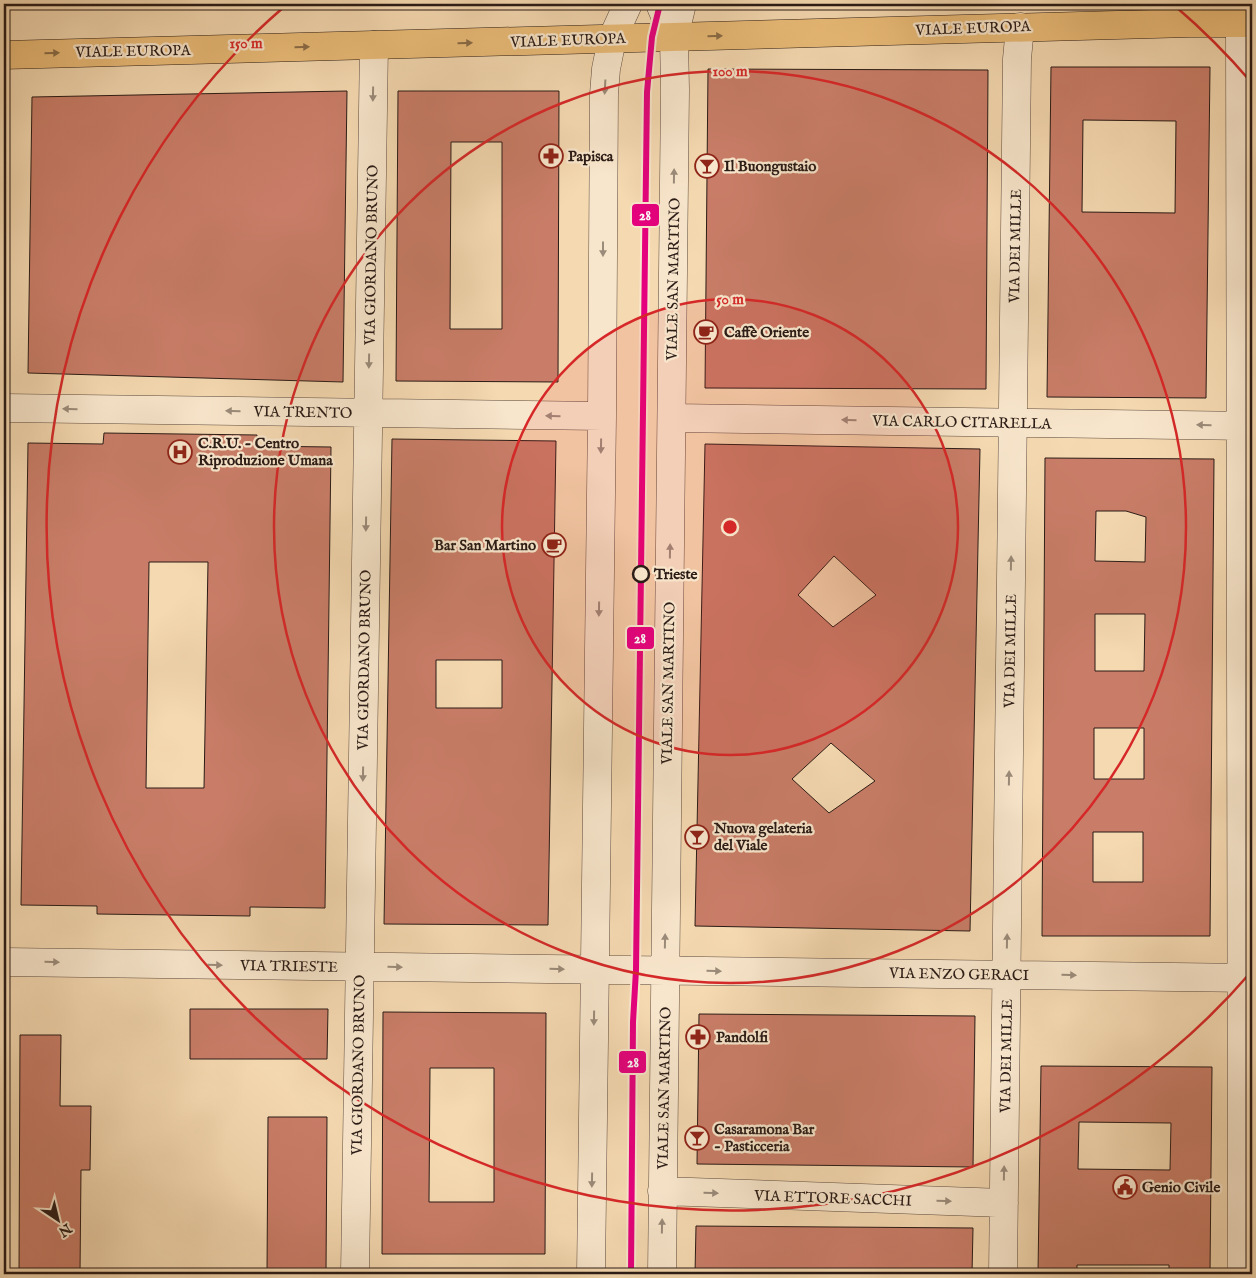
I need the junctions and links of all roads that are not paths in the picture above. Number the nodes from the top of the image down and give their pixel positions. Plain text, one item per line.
1 (628, 4) edge
2 (660, 4) edge
3 (682, 4) edge
4 (1246, 24) edge
5 (1020, 27) junction
6 (674, 37) junction
7 (612, 38) junction
8 (374, 45) junction
9 (4, 54) edge
10 (4, 408) edge
11 (368, 413) junction
12 (602, 416) junction
13 (672, 418) junction
14 (1013, 422) junction
15 (1246, 426) edge
16 (4, 962) edge
17 (360, 966) junction
18 (595, 969) junction
19 (665, 970) junction
20 (1007, 975) junction
21 (1247, 978) edge
22 (662, 1192) junction
23 (1004, 1204) junction
24 (355, 1274) edge
25 (591, 1274) edge
26 (662, 1274) edge
27 (1003, 1274) edge
28 (1242, 1274) edge

1 - 7 street
2 - 6 street
3 - 6 street, VIALE SAN MARTINO
4 - 5 main road, VIALE EUROPA
4 - 15 street
6 -> 5 main road, VIALE EUROPA
5 - 14 street, VIA DEI MILLE
6 - 7 main road, VIALE EUROPA
13 -> 6 street, VIALE SAN MARTINO
8 -> 7 main road, VIALE EUROPA
7 -> 12 street
9 -> 8 main road, VIALE EUROPA
8 -> 11 street, VIA GIORDANO BRUNO
11 -> 10 street, VIA TRENTO
12 -> 11 street, VIA TRENTO
11 -> 17 street, VIA GIORDANO BRUNO
12 -> 18 street
14 -> 13 street, VIA CARLO CITARELLA
19 -> 13 street, VIALE SAN MARTINO
15 -> 14 street, VIA CARLO CITARELLA
20 -> 14 street, VIA DEI MILLE
15 - 21 street
16 -> 17 street, VIA TRIESTE
17 -> 18 street, VIA TRIESTE
17 - 24 street, VIA GIORDANO BRUNO
18 - 19 street, VIA TRIESTE
18 -> 25 street
19 -> 20 street, VIA ENZO GERACI
19 - 22 street, VIALE SAN MARTINO
20 -> 21 street, VIA ENZO GERACI
23 -> 20 street, VIA DEI MILLE
21 - 28 street
22 -> 23 street, VIA ETTORE SACCHI
26 -> 22 street, VIALE SAN MARTINO
23 - 27 street, VIA DEI MILLE

